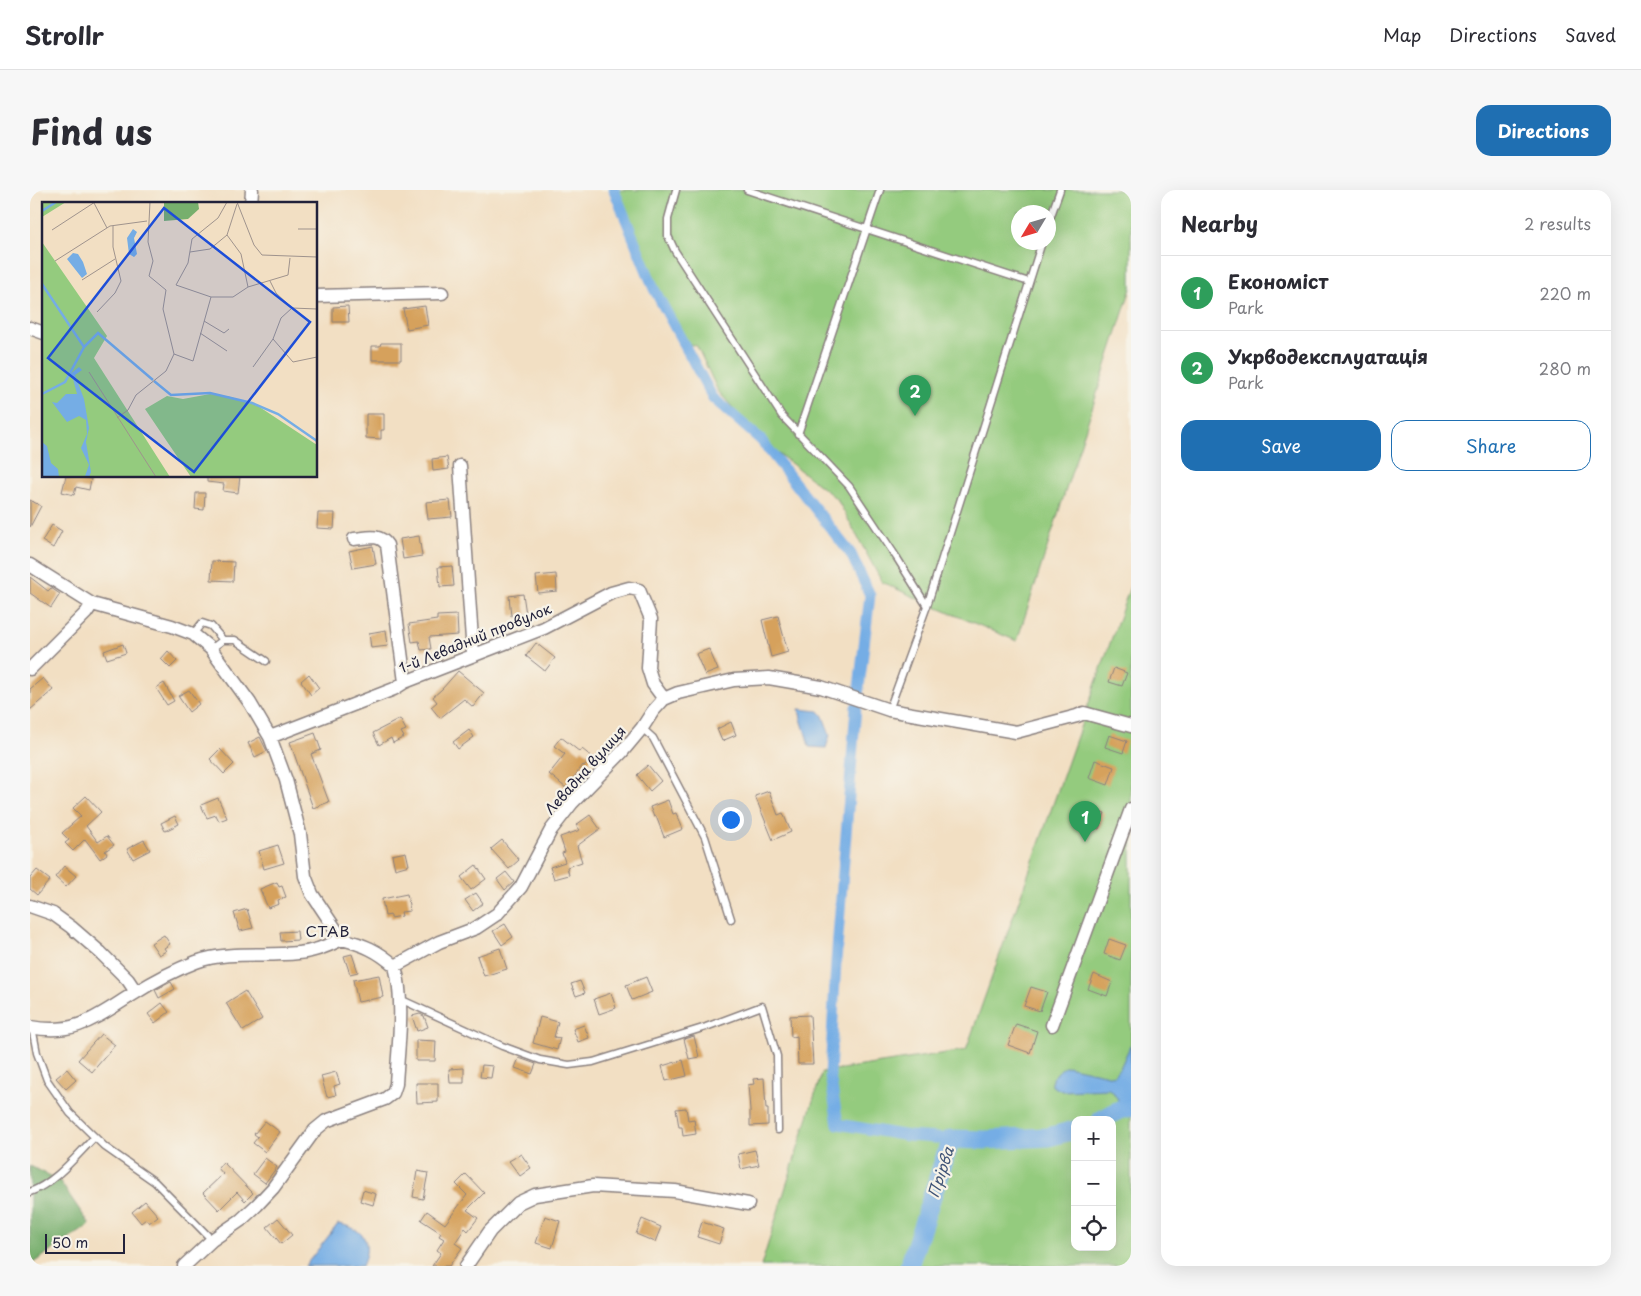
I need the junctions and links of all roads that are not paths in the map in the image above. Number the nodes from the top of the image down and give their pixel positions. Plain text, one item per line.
1 (676, 190) edge
2 (746, 190) edge
3 (880, 190) edge
4 (1060, 190) edge
5 (1055, 205) edge
6 (867, 229) junction
7 (1039, 250) edge
8 (1029, 282) junction
9 (442, 293) dead end
10 (318, 296) edge
11 (30, 328) edge
12 (42, 332) edge
13 (798, 434) junction
14 (460, 466) dead end
15 (354, 539) dead end
16 (30, 565) edge
17 (92, 604) junction
18 (927, 606) junction
19 (193, 634) junction
20 (223, 640) junction
21 (211, 649) junction
22 (473, 654) junction
23 (266, 661) dead end
24 (30, 669) edge
25 (405, 682) junction
26 (664, 699) junction
27 (889, 710) junction
28 (1131, 726) edge
29 (642, 728) junction
30 (270, 737) junction
31 (1131, 809) edge
32 (30, 906) edge
33 (731, 919) dead end
34 (342, 939) junction
35 (396, 966) junction
36 (136, 992) junction
37 (400, 999) junction
38 (1052, 1025) dead end
39 (31, 1027) edge
40 (778, 1130) dead end
41 (95, 1137) junction
42 (30, 1192) edge
43 (748, 1204) dead end
44 (212, 1240) junction
45 (184, 1266) edge
46 (466, 1266) edge

1 - 13 lane
2 - 6 lane
3 - 6 lane
4 - 5 lane
6 - 8 lane
6 - 13 lane
7 - 8 lane
8 - 18 lane
9 - 10 street
11 - 12 street
13 - 18 lane
14 - 22 street
15 - 25 street
16 - 17 street
17 - 19 street
17 - 24 street
18 - 27 lane
19 - 20 lane
19 - 21 street
20 - 21 lane
20 - 23 lane
21 - 30 street
22 - 25 street, 1-й Левадний провулок
22 - 26 street, 1-й Левадний провулок
25 - 30 street, 1-й Левадний провулок
26 - 27 street
26 - 29 street, Левадна вулиця
27 - 28 street
29 - 33 lane
29 - 35 street, Левадна вулиця
30 - 34 street
31 - 38 street
32 - 36 street
34 - 35 street
34 - 36 street
35 - 37 street
36 - 39 street
37 - 40 lane
37 - 44 street
39 - 41 lane
41 - 42 lane
41 - 44 lane
43 - 46 street
44 - 45 street

